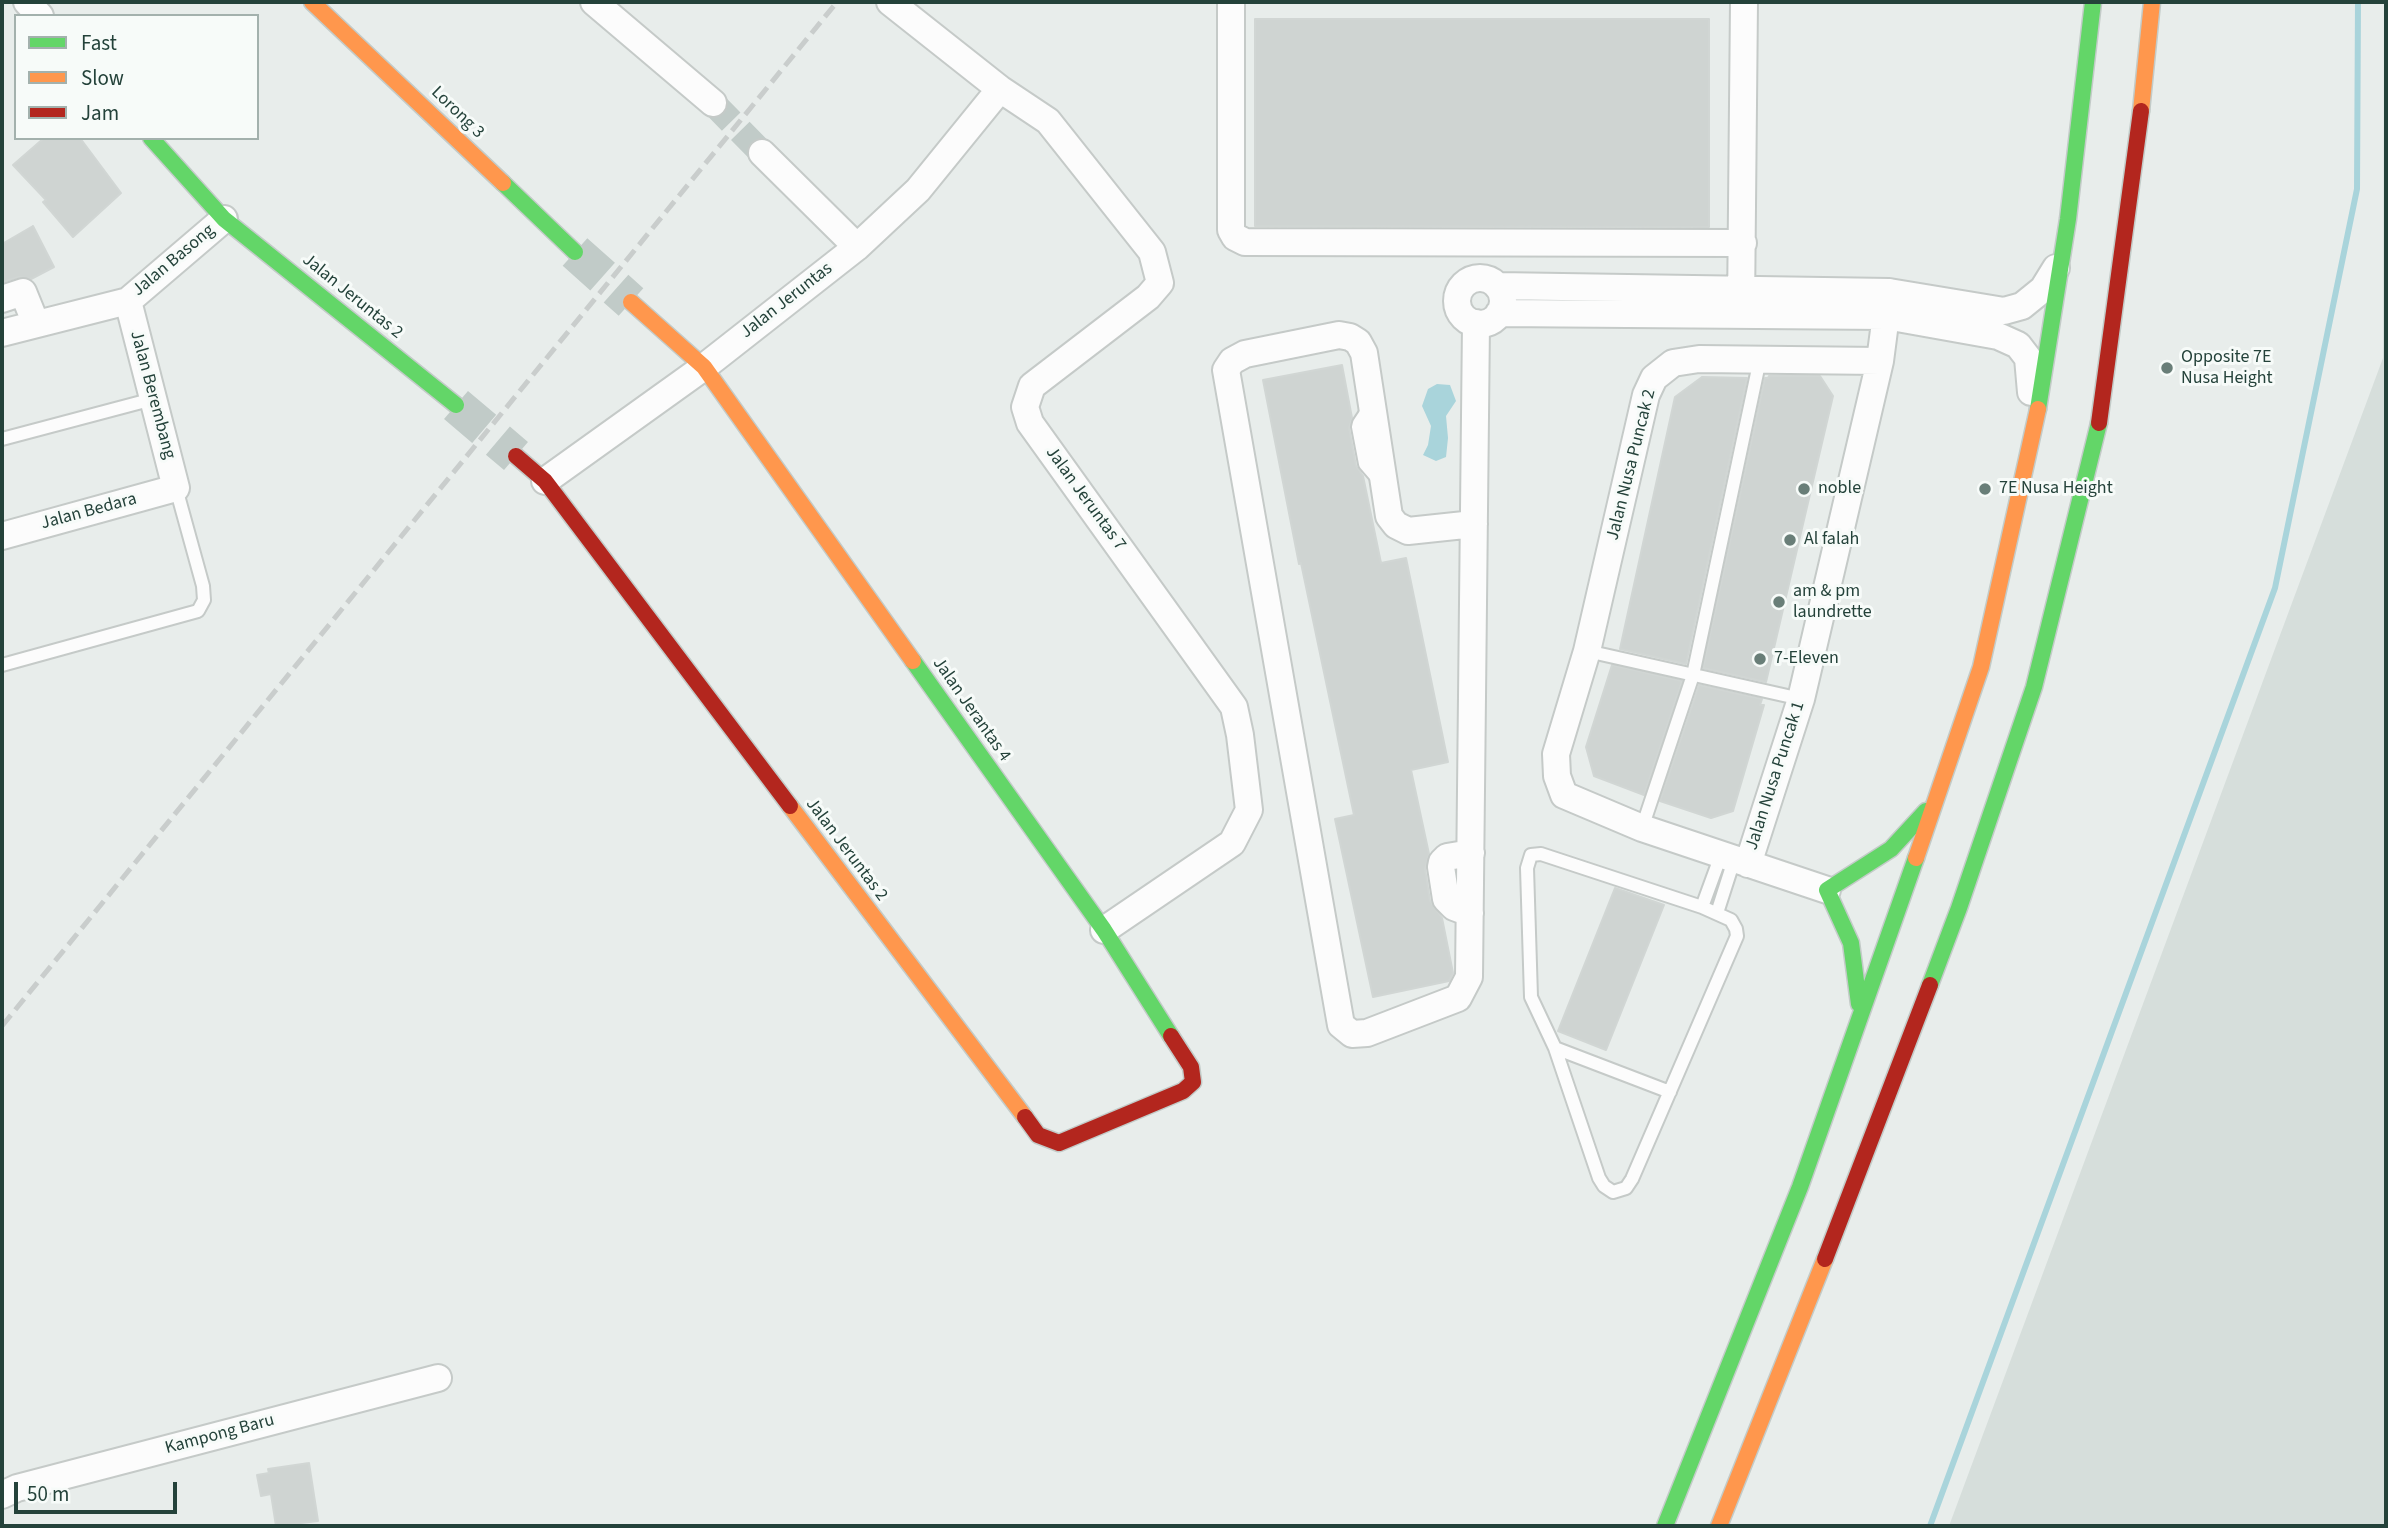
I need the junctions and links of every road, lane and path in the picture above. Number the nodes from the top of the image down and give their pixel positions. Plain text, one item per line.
1 (312, 2) edge
2 (594, 2) edge
3 (890, 2) edge
4 (1231, 2) edge
5 (1744, 2) edge
6 (2093, 2) edge
7 (2152, 2) edge
8 (1000, 89) junction
9 (713, 103) tunnel mouth
10 (153, 140) edge
11 (762, 153) tunnel mouth
12 (224, 219) junction
13 (1743, 243) junction
14 (857, 247) junction
15 (575, 252) tunnel mouth
16 (2060, 262) junction
17 (1497, 286) junction
18 (2, 299) edge
19 (128, 301) junction
20 (631, 302) tunnel mouth
21 (1741, 302) junction
22 (1887, 304) junction
23 (1488, 318) junction
24 (36, 324) junction
25 (2, 333) edge
26 (1760, 359) junction
27 (1880, 361) junction
28 (705, 367) junction
29 (153, 399) junction
30 (456, 405) tunnel mouth
31 (2034, 432) junction
32 (2, 439) edge
33 (516, 456) tunnel mouth
34 (545, 481) junction
35 (176, 488) junction
36 (1474, 524) junction
37 (2, 536) edge
38 (1587, 651) junction
39 (2, 665) edge
40 (1693, 675) junction
41 (1801, 699) junction
42 (1937, 799) junction
43 (1642, 828) junction
44 (1734, 859) junction
45 (1827, 890) junction
46 (1702, 907) junction
47 (1717, 913) junction
48 (1104, 930) junction
49 (1860, 1014) junction
50 (1555, 1048) junction
51 (1193, 1082) joint
52 (1670, 1092) junction
53 (438, 1378) dead end
54 (2, 1495) edge
55 (1665, 1526) edge
56 (1719, 1526) edge

1 - 15 main road, Lorong 3
2 - 9 street
3 - 8 street
4 - 13 street
5 - 13 street
6 - 16 main road
7 - 56 main road
8 - 14 street, Jalan Jeruntas
8 - 48 street, Jalan Jeruntas 7
10 - 12 main road, Jalan Jeruntas 2
11 - 14 street
12 - 19 street, Jalan Basong
12 - 30 main road, Jalan Jeruntas 2
13 - 21 street
14 - 28 street, Jalan Jeruntas
16 - 22 street
16 - 31 main road
17 - 21 street
17 - 23 street
17 - 23 street
18 - 24 street
19 - 24 street, Jalan Basong
19 - 29 street, Jalan Berembang
20 - 28 main road
21 - 22 street
21 - 23 street
22 - 27 street, Jalan Nusa Puncak 1
22 - 31 street
23 - 36 street
24 - 25 street, Jalan Basong
26 - 27 street, Jalan Nusa Puncak 2
26 - 38 street, Jalan Nusa Puncak 2
26 - 40 lane
27 - 41 street, Jalan Nusa Puncak 1
28 - 34 street, Jalan Jeruntas
28 - 48 main road, Jalan Jerantas 4
29 - 32 lane
29 - 35 street, Jalan Berembang
31 - 42 main road
33 - 34 main road, Jalan Jeruntas 2
34 - 51 main road, Jalan Jeruntas 2
35 - 37 street, Jalan Bedara
35 - 39 lane
36 - 36 street
38 - 40 lane
38 - 43 street, Jalan Nusa Puncak 2
40 - 41 lane
40 - 43 lane
41 - 44 street, Jalan Nusa Puncak 1
42 - 45 main road
42 - 49 main road
43 - 44 street
44 - 45 street
44 - 46 lane
44 - 47 lane
45 - 49 main road
46 - 47 lane
46 - 50 lane
47 - 52 lane
48 - 51 main road, Jalan Jerantas 4
49 - 55 main road
50 - 52 lane
50 - 52 lane
53 - 54 street, Kampong Baru

